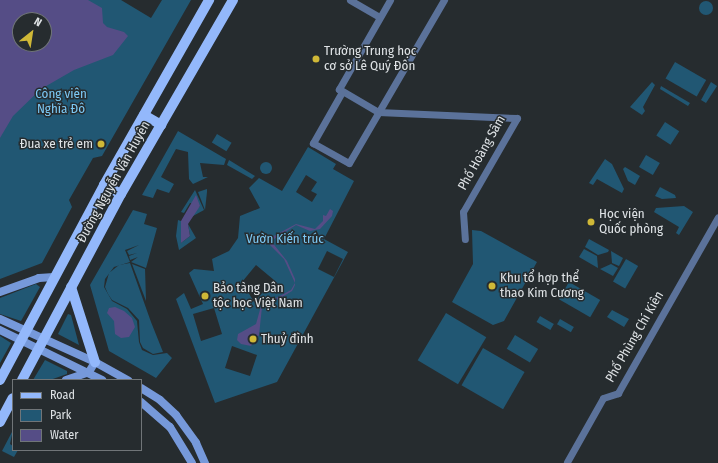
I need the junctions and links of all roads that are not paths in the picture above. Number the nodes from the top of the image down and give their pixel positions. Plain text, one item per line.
1 (209, 0) edge
2 (233, 0) edge
3 (350, 0) edge
4 (390, 0) edge
5 (444, 0) edge
6 (380, 17) junction
7 (340, 90) junction
8 (378, 112) junction
9 (144, 115) junction
10 (161, 125) junction
11 (104, 185) junction
12 (121, 194) junction
13 (718, 217) edge
14 (465, 239) dead end
15 (54, 277) junction
16 (71, 287) junction
17 (0, 292) edge
18 (0, 319) edge
19 (0, 330) edge
20 (24, 336) junction
21 (44, 338) junction
22 (38, 348) junction
23 (95, 362) junction
24 (89, 372) junction
25 (22, 379) edge
26 (69, 379) edge
27 (100, 379) edge
28 (126, 379) edge
29 (0, 380) edge
30 (142, 389) edge
31 (12, 400) edge
32 (142, 403) edge
33 (0, 422) edge
34 (567, 462) dead end
35 (192, 463) edge
36 (206, 463) edge

1 - 9 main road, Đường Nguyễn Văn Huyên
2 - 10 main road, Đường Nguyễn Văn Huyên
3 - 6 street
4 - 6 street
5 - 8 street
6 - 7 street
7 - 8 street
7 - 8 street
8 - 14 street, Phố Hoàng Sâm
9 - 10 main road
9 - 11 main road, Đường Nguyễn Văn Huyên
10 - 12 main road, Đường Nguyễn Văn Huyên
11 - 12 main road
11 - 15 main road, Đường Nguyễn Văn Huyên
12 - 16 main road, Đường Nguyễn Văn Huyên
13 - 34 street, Phố Phùng Chí Kiên
15 - 17 main road
15 - 20 main road, Đường Nguyễn Văn Huyên
16 - 21 main road, Đường Nguyễn Văn Huyên
16 - 23 main road
18 - 20 main road
19 - 20 main road
20 - 21 main road
20 - 22 main road
20 - 29 main road, Đường Nguyễn Văn Huyên
21 - 22 main road, Đường Nguyễn Văn Huyên
21 - 23 main road
22 - 24 main road
22 - 25 main road, Đường Nguyễn Văn Huyên
23 - 24 main road
23 - 28 main road
24 - 26 main road
24 - 27 main road
30 - 36 main road
31 - 33 main road
32 - 35 main road

